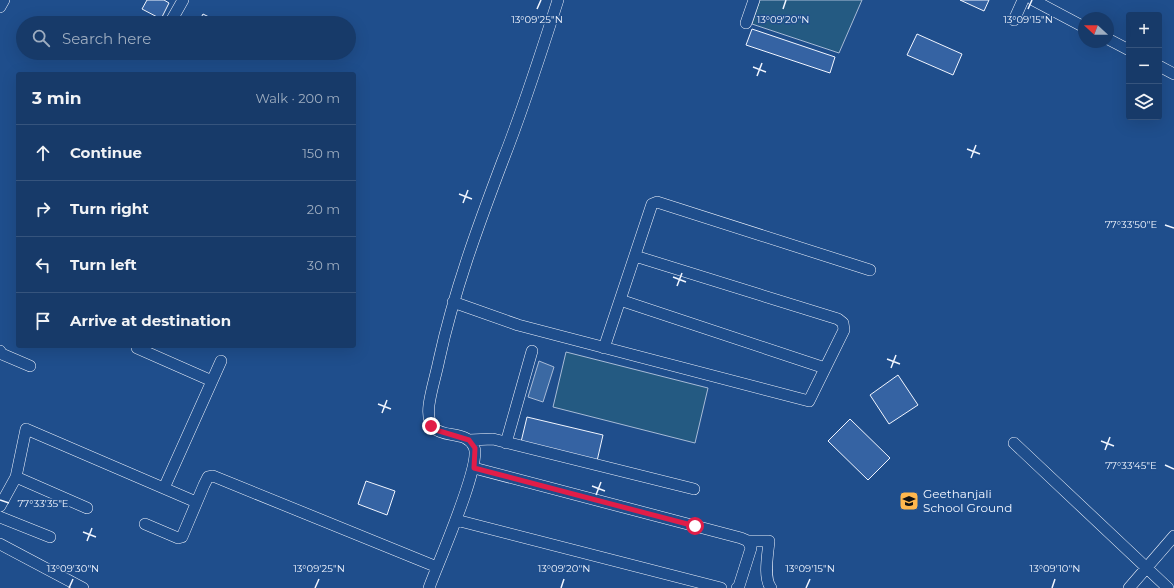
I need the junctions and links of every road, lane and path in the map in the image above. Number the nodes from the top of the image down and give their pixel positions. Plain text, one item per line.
1 (4, 0) edge
2 (182, 0) edge
3 (558, 0) edge
4 (754, 0) edge
5 (1023, 0) edge
6 (1033, 0) edge
7 (0, 7) edge
8 (174, 16) edge
9 (1014, 20) dead end
10 (746, 23) dead end
11 (1078, 24) edge
12 (1114, 42) edge
13 (1126, 48) edge
14 (1162, 68) edge
15 (1174, 74) edge
16 (635, 256) junction
17 (870, 270) dead end
18 (620, 300) junction
19 (453, 302) junction
20 (137, 348) dead end
21 (604, 348) junction
22 (0, 351) edge
23 (532, 351) dead end
24 (221, 361) dead end
25 (30, 366) dead end
26 (825, 368) junction
27 (212, 381) junction
28 (469, 440) junction
29 (506, 443) junction
30 (1014, 443) dead end
31 (474, 468) junction
32 (16, 477) junction
33 (164, 488) junction
34 (694, 489) dead end
35 (196, 502) junction
36 (0, 506) edge
37 (87, 508) dead end
38 (0, 518) edge
39 (456, 520) junction
40 (145, 524) dead end
41 (1174, 536) edge
42 (50, 537) dead end
43 (748, 542) junction
44 (0, 544) edge
45 (437, 567) junction
46 (1146, 569) junction
47 (83, 588) edge
48 (429, 588) edge
49 (721, 588) edge
50 (737, 588) edge
51 (771, 588) edge
52 (1129, 588) edge
53 (1168, 588) edge

1 - 7 street
2 - 8 street
3 - 19 street
4 - 10 street
5 - 9 street
6 - 11 street
12 - 13 street
14 - 15 street
16 - 17 street
16 - 18 street
16 - 26 street
18 - 21 street
18 - 26 street
19 - 21 street
19 - 28 street
20 - 27 street
21 - 26 street
22 - 25 street
23 - 29 street
24 - 27 street
27 - 33 street
28 - 29 street
28 - 31 street
29 - 34 street
30 - 46 street
31 - 39 street
31 - 43 street
32 - 33 street
32 - 36 street
32 - 37 street
33 - 35 street
35 - 40 street
35 - 45 street
38 - 42 street
39 - 45 street
39 - 49 street
41 - 46 street
43 - 50 street
43 - 51 street
44 - 47 street
45 - 48 street
46 - 52 street
46 - 53 street

